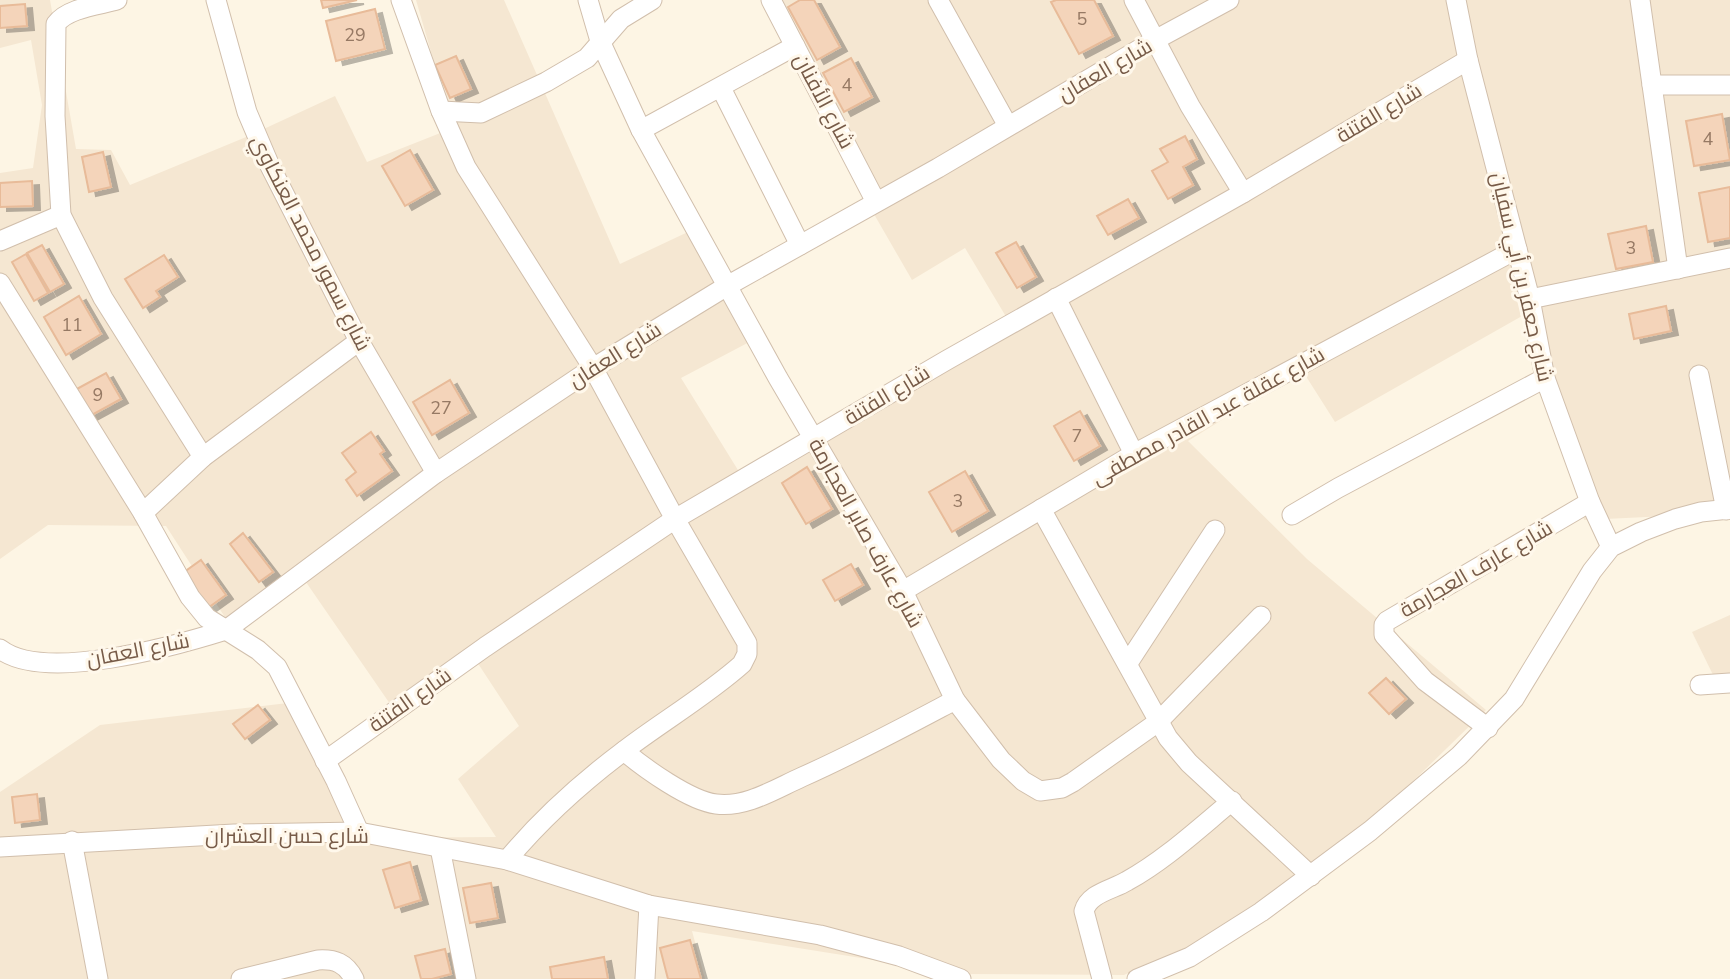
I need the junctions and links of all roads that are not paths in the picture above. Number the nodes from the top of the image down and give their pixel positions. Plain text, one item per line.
1 (117, 0) edge
2 (216, 0) edge
3 (401, 0) edge
4 (588, 0) edge
5 (652, 0) edge
6 (771, 0) edge
7 (938, 0) edge
8 (1134, 0) edge
9 (1229, 0) edge
10 (1456, 0) edge
11 (1640, 0) edge
12 (1155, 40) junction
13 (600, 41) junction
14 (795, 46) junction
15 (1468, 60) junction
16 (1652, 85) junction
17 (1730, 85) edge
18 (721, 88) junction
19 (441, 111) junction
20 (1008, 126) junction
21 (642, 130) junction
22 (1243, 193) junction
23 (876, 202) junction
24 (61, 215) junction
25 (0, 241) edge
26 (800, 245) junction
27 (1517, 249) junction
28 (1730, 258) edge
29 (1678, 269) junction
30 (0, 283) edge
31 (727, 286) junction
32 (1056, 298) junction
33 (1530, 299) junction
34 (359, 341) junction
35 (593, 368) junction
36 (1699, 374) dead end
37 (1545, 378) junction
38 (814, 439) junction
39 (1134, 454) junction
40 (203, 457) junction
41 (436, 472) junction
42 (1590, 502) junction
43 (1041, 509) junction
44 (1728, 509) edge
45 (143, 513) junction
46 (1292, 515) dead end
47 (675, 519) junction
48 (1215, 530) dead end
49 (1611, 547) junction
50 (903, 591) junction
51 (1261, 616) dead end
52 (226, 630) junction
53 (0, 649) edge
54 (1128, 663) junction
55 (1730, 683) edge
56 (1700, 685) dead end
57 (955, 700) junction
58 (1158, 722) junction
59 (1488, 728) junction
60 (624, 751) junction
61 (325, 761) junction
62 (1231, 801) junction
63 (359, 832) junction
64 (72, 841) junction
65 (0, 847) edge
66 (440, 848) junction
67 (507, 860) junction
68 (1311, 876) junction
69 (649, 905) junction
70 (98, 979) edge
71 (241, 979) edge
72 (355, 979) edge
73 (466, 979) edge
74 (645, 979) edge
75 (961, 979) edge
76 (1102, 979) edge
77 (1137, 979) edge

1 - 24 street
2 - 34 street, شارع سمور محمد العنكاوي
3 - 19 street
4 - 13 street, شارع عارف صابر العجارمة
5 - 13 street
6 - 14 street, شارع الأفنان
7 - 20 street
8 - 12 street
9 - 12 street, شارع العفان
10 - 15 street, شارع جعفر بن أبي سفيان
11 - 16 street
12 - 20 street, شارع العفان
12 - 22 street
13 - 19 street
13 - 21 street, شارع عارف صابر العجارمة
14 - 18 street
14 - 23 street, شارع الأفنان
15 - 22 street, شارع الفتنة
15 - 27 street, شارع جعفر بن أبي سفيان
16 - 17 street
16 - 29 street
18 - 21 street
18 - 26 street
19 - 35 street
20 - 23 street, شارع العفان
21 - 31 street, شارع عارف صابر العجارمة
22 - 32 street, شارع الفتنة
23 - 26 street, شارع العفان
24 - 25 street
24 - 40 street
26 - 31 street, شارع العفان
27 - 33 street, شارع جعفر بن أبي سفيان
27 - 39 street, شارع عقلة عبد القادر مصطفى
28 - 29 street
29 - 33 street
30 - 45 street
31 - 35 street, شارع العفان
31 - 38 street, شارع عارف صابر العجارمة
32 - 38 street, شارع الفتنة
32 - 39 street
33 - 37 street, شارع جعفر بن أبي سفيان
34 - 40 street
34 - 41 street, شارع سمور محمد العنكاوي
35 - 41 street, شارع العفان
35 - 47 street
36 - 44 street
37 - 42 street, شارع جعفر بن أبي سفيان
37 - 46 street
38 - 47 street, شارع الفتنة
38 - 50 street, شارع عارف صابر العجارمة
39 - 43 street, شارع عقلة عبد القادر مصطفى
40 - 45 street
41 - 52 street, شارع العفان
42 - 49 street, شارع جعفر بن أبي سفيان
42 - 59 street, شارع عارف العجارمة
43 - 50 street, شارع عقلة عبد القادر مصطفى
43 - 54 street
44 - 49 street
45 - 52 street
47 - 60 street
47 - 61 street, شارع الفتنة
48 - 54 street
49 - 59 street
50 - 57 street, شارع عارف صابر العجارمة
51 - 58 street, شارع عارف صابر العجارمة
52 - 53 street, شارع العفان
52 - 61 street
54 - 58 street
55 - 56 street
57 - 58 street, شارع عارف صابر العجارمة
57 - 60 street
58 - 62 street
59 - 68 street
60 - 67 street
61 - 63 street
62 - 68 street
62 - 76 street
63 - 64 street, شارع حسن العشران
63 - 66 street, شارع حسن العشران
64 - 65 street, شارع حسن العشران
64 - 70 street
66 - 67 street, شارع حسن العشران
66 - 73 street
67 - 69 street, شارع حسن العشران
68 - 77 street
69 - 74 street
69 - 75 street, شارع حسن العشران
71 - 72 street

